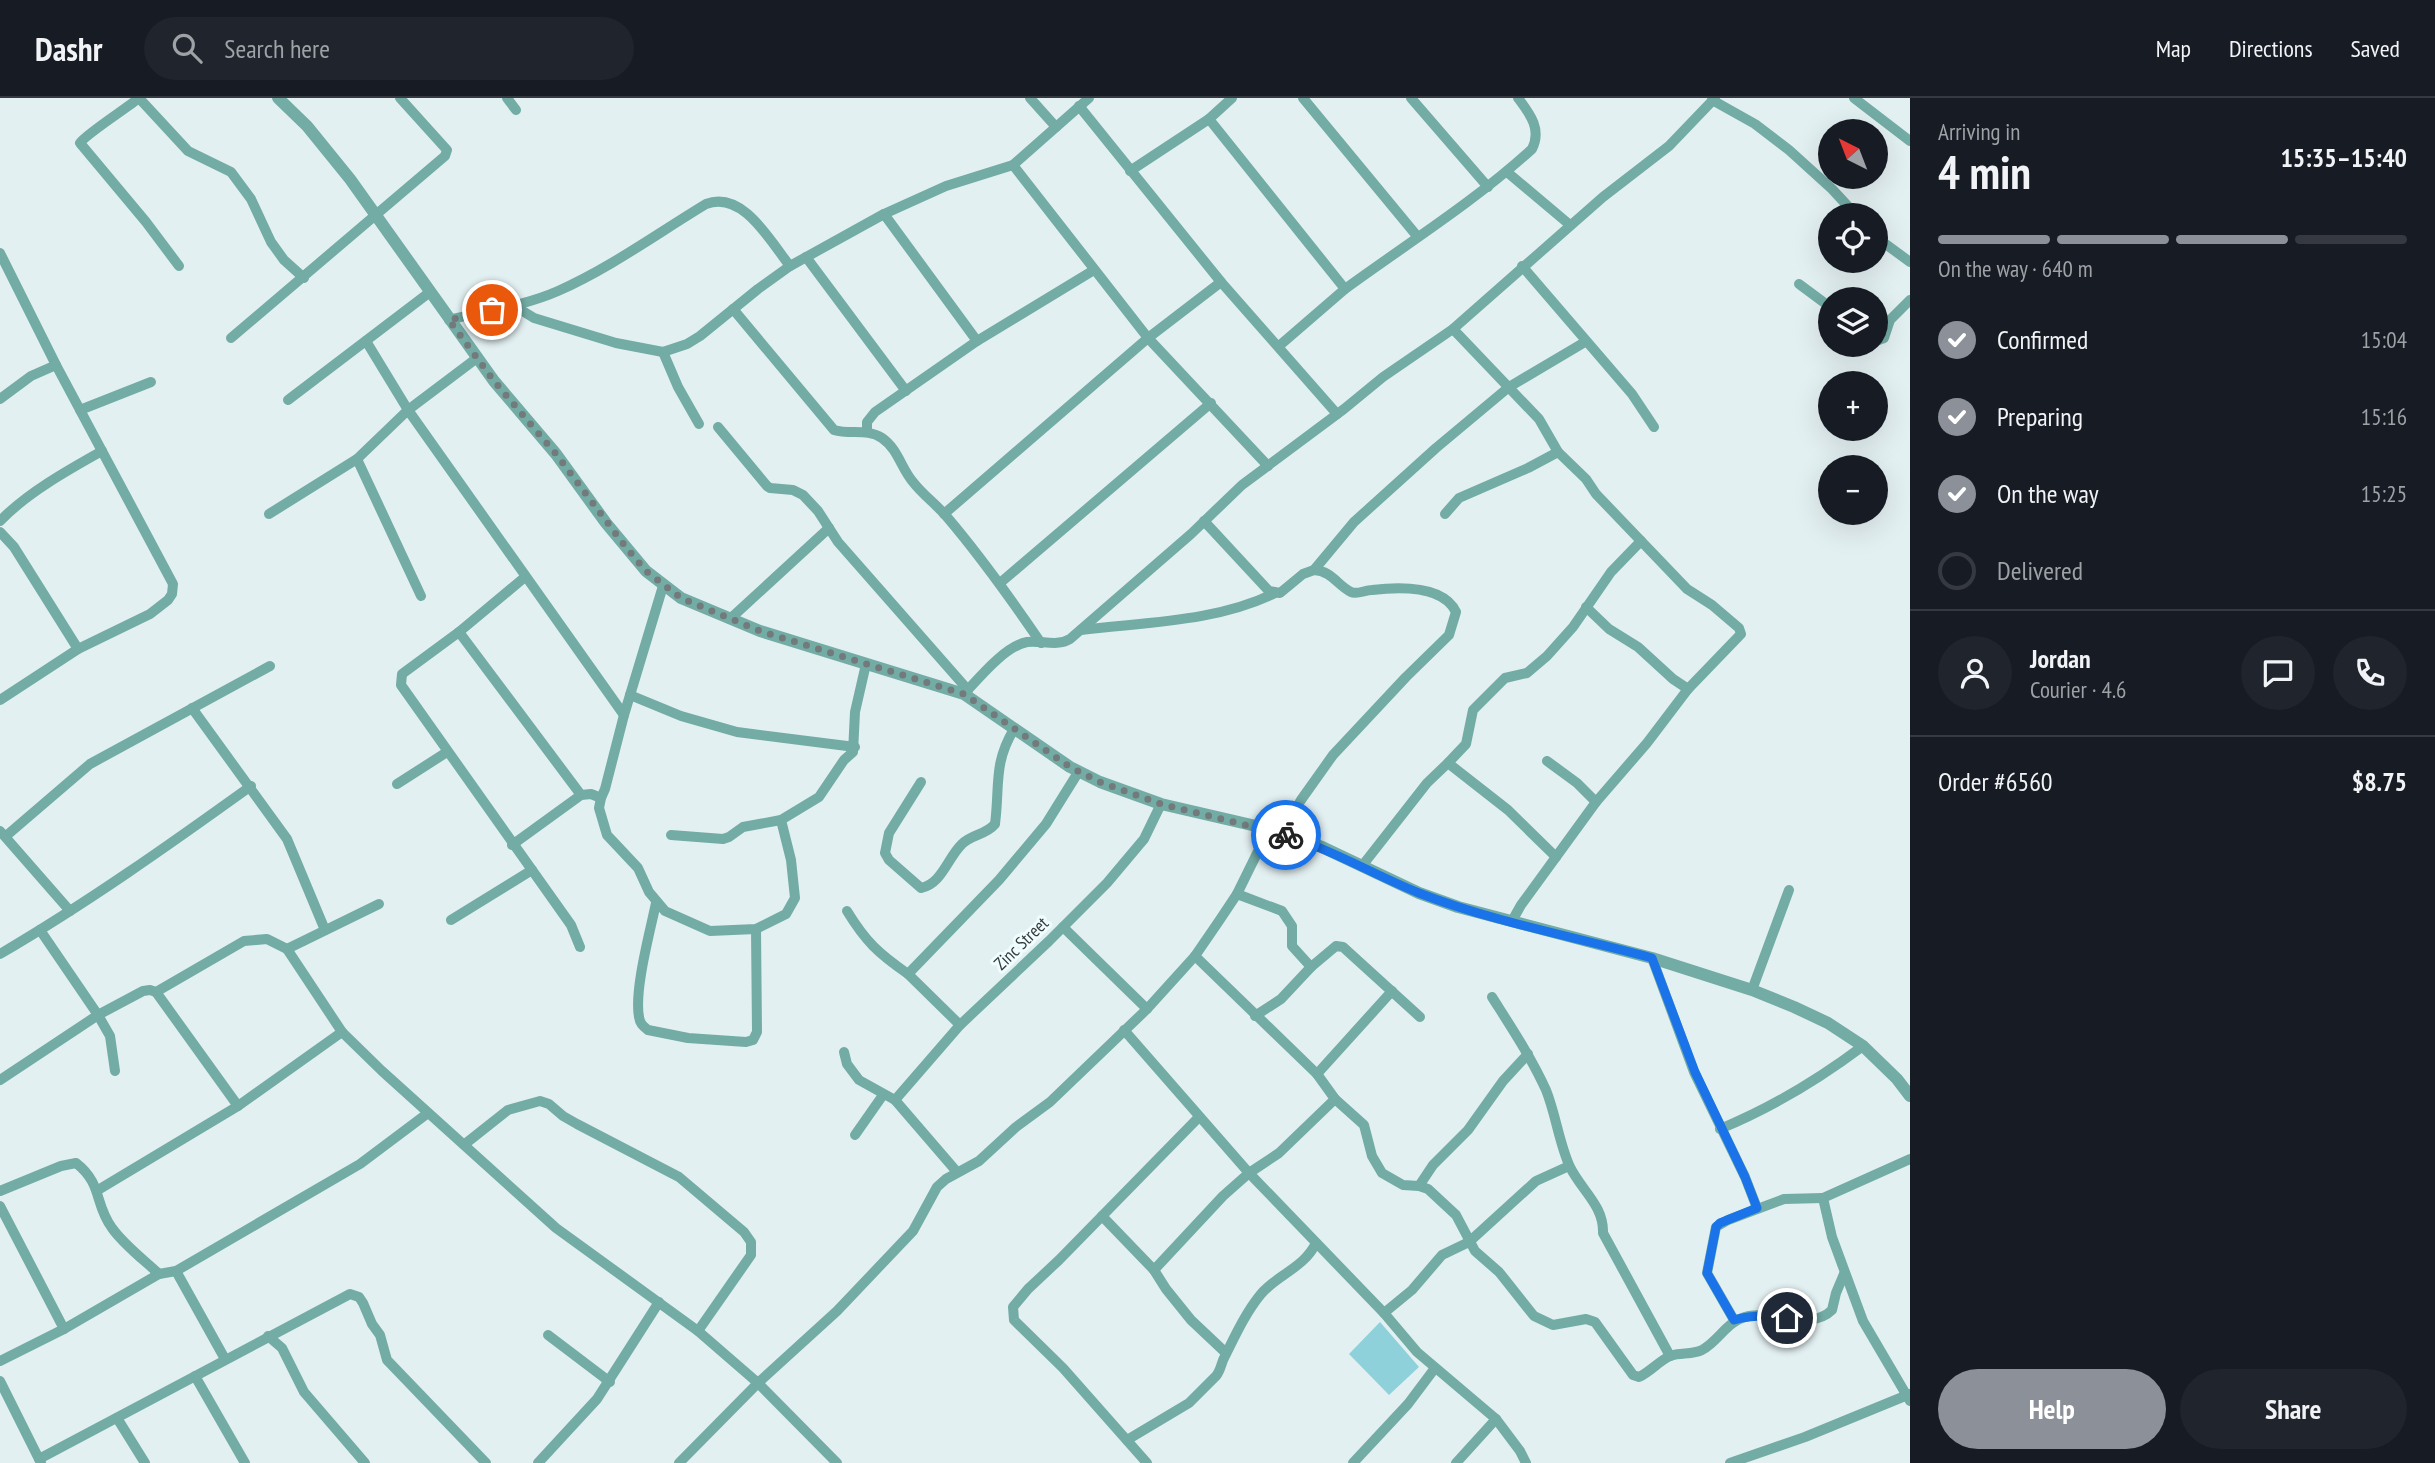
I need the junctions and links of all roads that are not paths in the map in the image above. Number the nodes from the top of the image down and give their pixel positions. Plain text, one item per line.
1 (139, 98) edge
2 (278, 98) edge
3 (400, 98) edge
4 (507, 98) edge
5 (1030, 98) edge
6 (1089, 98) edge
7 (1232, 98) edge
8 (1303, 98) edge
9 (1411, 98) edge
10 (1518, 98) edge
11 (1854, 98) edge
12 (1713, 99) edge
13 (1079, 106) junction
14 (516, 110) dead end
15 (1209, 119) junction
16 (1056, 127) junction
17 (1909, 138) edge
18 (1013, 165) junction
19 (1130, 171) junction
20 (1507, 172) junction
21 (1488, 187) junction
22 (1845, 203) edge
23 (884, 214) junction
24 (375, 215) junction
25 (1570, 225) junction
26 (1417, 236) junction
27 (1888, 246) edge
28 (0, 253) edge
29 (806, 257) junction
30 (1910, 262) edge
31 (179, 266) dead end
32 (790, 266) junction
33 (1522, 266) junction
34 (1094, 270) junction
35 (304, 278) junction
36 (1221, 282) junction
37 (1799, 284) dead end
38 (1345, 289) junction
39 (430, 292) junction
40 (1818, 298) edge
41 (1910, 300) edge
42 (513, 305) junction
43 (733, 309) junction
44 (449, 320) junction
45 (1888, 326) edge
46 (1453, 329) junction
47 (231, 338) dead end
48 (1148, 338) junction
49 (366, 341) junction
50 (977, 341) junction
51 (1585, 342) junction
52 (1279, 346) junction
53 (663, 352) junction
54 (477, 358) junction
55 (56, 365) junction
56 (151, 382) dead end
57 (1509, 387) junction
58 (906, 391) junction
59 (0, 399) edge
60 (288, 400) dead end
61 (1211, 403) junction
62 (80, 410) junction
63 (408, 410) junction
64 (1337, 414) junction
65 (699, 424) dead end
66 (718, 427) dead end
67 (1654, 427) dead end
68 (867, 432) junction
69 (102, 451) junction
70 (1558, 452) junction
71 (356, 459) junction
72 (1268, 466) junction
73 (269, 514) dead end
74 (944, 514) junction
75 (1445, 514) dead end
76 (0, 521) edge
77 (1204, 521) junction
78 (829, 528) junction
79 (0, 532) edge
80 (1641, 541) junction
81 (1314, 570) junction
82 (525, 577) junction
83 (1000, 583) junction
84 (663, 586) junction
85 (1275, 593) junction
86 (421, 596) dead end
87 (1586, 607) junction
88 (730, 619) junction
89 (1081, 629) junction
90 (459, 632) junction
91 (1041, 643) junction
92 (78, 649) junction
93 (866, 664) junction
94 (270, 666) dead end
95 (1688, 689) junction
96 (966, 692) junction
97 (630, 695) junction
98 (0, 700) edge
99 (192, 708) junction
100 (624, 715) junction
101 (1014, 729) junction
102 (855, 747) junction
103 (447, 752) junction
104 (1547, 761) dead end
105 (1448, 763) junction
106 (1079, 771) junction
107 (921, 782) dead end
108 (397, 784) dead end
109 (251, 786) junction
110 (581, 795) junction
111 (601, 798) junction
112 (1595, 802) junction
113 (1161, 804) junction
114 (781, 820) junction
115 (1275, 831) junction
116 (3, 833) edge
117 (671, 835) dead end
118 (512, 845) junction
119 (1556, 857) junction
120 (1362, 866) junction
121 (532, 870) junction
122 (1789, 890) dead end
123 (1237, 894) junction
124 (656, 903) junction
125 (379, 904) dead end
126 (70, 911) junction
127 (847, 911) dead end
128 (451, 920) dead end
129 (1512, 921) junction
130 (1063, 927) junction
131 (756, 929) junction
132 (40, 930) junction
133 (326, 930) junction
134 (580, 947) dead end
135 (287, 949) junction
136 (0, 954) edge
137 (1195, 956) junction
138 (1652, 958) junction
139 (1311, 967) junction
140 (908, 974) junction
141 (1752, 990) junction
142 (1392, 991) junction
143 (156, 992) junction
144 (1492, 997) dead end
145 (1147, 1009) junction
146 (98, 1015) junction
147 (1255, 1016) junction
148 (1420, 1017) dead end
149 (960, 1025) junction
150 (1124, 1030) junction
151 (342, 1032) junction
152 (1863, 1046) junction
153 (844, 1052) dead end
154 (1528, 1054) junction
155 (115, 1071) dead end
156 (1317, 1074) junction
157 (0, 1080) edge
158 (883, 1095) junction
159 (1910, 1096) edge
160 (1335, 1099) junction
161 (895, 1100) junction
162 (238, 1107) junction
163 (428, 1113) junction
164 (1199, 1116) junction
165 (1720, 1129) junction
166 (855, 1135) dead end
167 (465, 1144) junction
168 (1910, 1158) edge
169 (1569, 1166) junction
170 (957, 1172) junction
171 (1248, 1173) junction
172 (1419, 1186) junction
173 (98, 1190) junction
174 (0, 1191) edge
175 (1823, 1198) junction
176 (0, 1206) edge
177 (1757, 1208) junction
178 (1102, 1216) junction
179 (1469, 1241) junction
180 (1316, 1243) junction
181 (1154, 1270) junction
182 (176, 1271) junction
183 (159, 1274) junction
184 (1844, 1274) junction
185 (659, 1302) junction
186 (1384, 1313) junction
187 (1734, 1320) junction
188 (64, 1329) junction
189 (698, 1331) junction
190 (548, 1335) dead end
191 (268, 1336) junction
192 (1226, 1353) junction
193 (1670, 1356) junction
194 (225, 1359) junction
195 (0, 1361) edge
196 (1435, 1368) junction
197 (195, 1376) junction
198 (0, 1381) edge
199 (610, 1382) junction
200 (758, 1383) junction
201 (1909, 1396) edge
202 (117, 1418) junction
203 (1496, 1419) junction
204 (1127, 1440) junction
205 (40, 1461) edge
206 (1745, 1461) edge
207 (145, 1463) edge
208 (245, 1463) edge
209 (365, 1463) edge
210 (486, 1463) edge
211 (538, 1463) edge
212 (679, 1463) edge
213 (837, 1463) edge
214 (1147, 1463) edge
215 (1353, 1463) edge
216 (1456, 1463) edge
217 (1525, 1463) edge
218 (1730, 1463) edge

1 - 31 street
1 - 35 street
2 - 24 street
3 - 24 street
4 - 14 street
5 - 16 street
6 - 13 street
7 - 15 street
8 - 26 street
9 - 21 street
10 - 20 street
11 - 17 street
12 - 22 street
12 - 25 street
13 - 16 street
13 - 19 street
15 - 19 street
15 - 38 street
16 - 18 street
18 - 23 street
18 - 34 street
19 - 36 street
20 - 21 street
20 - 25 street
21 - 26 street
23 - 29 street
23 - 50 street
24 - 35 street
24 - 39 street
25 - 33 street
26 - 38 street
27 - 30 street
28 - 55 street
29 - 32 street
29 - 58 street
32 - 42 street
32 - 43 street
33 - 46 street
33 - 51 street
34 - 48 street
34 - 50 street
35 - 47 street
36 - 48 street
36 - 52 street
37 - 40 street
38 - 52 street
39 - 44 street
39 - 49 street
41 - 45 street
42 - 44 street
42 - 53 street
43 - 53 street
43 - 68 street
44 - 54 street
46 - 57 street
46 - 64 street
48 - 61 street
48 - 74 street
49 - 60 street
49 - 63 street
50 - 58 street
51 - 57 street
51 - 67 street
52 - 64 street
53 - 65 street
54 - 63 street
54 - 84 street
55 - 59 street
55 - 62 street
56 - 62 street
57 - 70 street
57 - 81 street
58 - 68 street
61 - 72 street
61 - 83 street
62 - 69 street
63 - 71 street
63 - 82 street
64 - 72 street
66 - 78 street
68 - 74 street
69 - 76 street
69 - 92 street
70 - 75 street
70 - 80 street
71 - 73 street
71 - 86 street
72 - 77 street
74 - 83 street
77 - 85 street
77 - 89 street
78 - 88 street
78 - 96 street
79 - 92 street
80 - 87 street
80 - 95 street
81 - 85 street
81 - 115 street
82 - 90 street
82 - 100 street
83 - 91 street
84 - 88 street
84 - 97 street
85 - 89 street
87 - 95 street
87 - 105 street
88 - 93 street
89 - 91 street
90 - 103 street
90 - 110 street
91 - 96 street
92 - 98 street
93 - 96 street
93 - 102 street
94 - 99 street
95 - 112 street
96 - 101 street
97 - 100 street
97 - 102 street
99 - 109 street
99 - 116 street
100 - 111 street
101 - 106 street
101 - 107 street
102 - 114 street
103 - 108 street
103 - 118 street
104 - 112 street
105 - 119 street
105 - 120 street
106 - 113 street
106 - 140 street
109 - 126 street
109 - 133 street
110 - 111 street
110 - 118 street
111 - 124 street
112 - 119 street
113 - 115 street
113 - 130 street, Zinc Street
114 - 117 street
114 - 131 street
115 - 120 street
115 - 123 street
116 - 126 street
118 - 121 street
119 - 129 street
120 - 129 street
121 - 128 street
121 - 134 street
122 - 141 street
123 - 137 street
123 - 139 street
124 - 131 street
124 - 131 street
125 - 133 street
126 - 132 street
127 - 140 street
129 - 138 street
130 - 145 street
130 - 149 street, Zinc Street
132 - 136 street
132 - 146 street
133 - 135 street
135 - 143 street
135 - 151 street
137 - 145 street
137 - 147 street
138 - 141 street
138 - 165 street
139 - 142 street
139 - 147 street
140 - 149 street
141 - 152 street
142 - 148 street
142 - 156 street
143 - 146 street
143 - 162 street
144 - 154 street
145 - 150 street
146 - 155 street
146 - 157 street
147 - 156 street
149 - 161 street, Zinc Street
150 - 164 street
150 - 170 street
151 - 162 street
151 - 163 street
152 - 159 street
152 - 165 street
153 - 158 street
154 - 169 street
154 - 172 street
156 - 160 street
158 - 161 street
158 - 166 street
160 - 171 street
160 - 172 street
161 - 170 street
162 - 173 street
163 - 167 street
163 - 182 street
164 - 171 street
164 - 178 street
165 - 177 street
167 - 185 street
167 - 189 street
168 - 175 street
169 - 179 street
169 - 193 street
170 - 200 street
171 - 180 street
171 - 181 street
172 - 179 street
173 - 174 street
173 - 183 street
175 - 177 street
175 - 184 street
176 - 188 street
177 - 187 street
178 - 181 street
178 - 204 street
179 - 186 street
179 - 193 street
180 - 186 street
180 - 192 street
181 - 192 street
182 - 183 street
182 - 194 street
183 - 188 street
184 - 187 street
184 - 201 street
185 - 189 street
185 - 199 street
186 - 196 street
187 - 193 street
188 - 195 street
189 - 200 street
190 - 199 street
191 - 194 street
191 - 209 street
191 - 210 street
192 - 204 street
194 - 197 street
196 - 203 street
196 - 215 street
197 - 202 street
197 - 208 street
198 - 205 street
199 - 211 street
200 - 212 street
200 - 213 street
201 - 206 street
202 - 205 street
202 - 207 street
203 - 216 street
203 - 217 street
204 - 214 street
206 - 218 street

